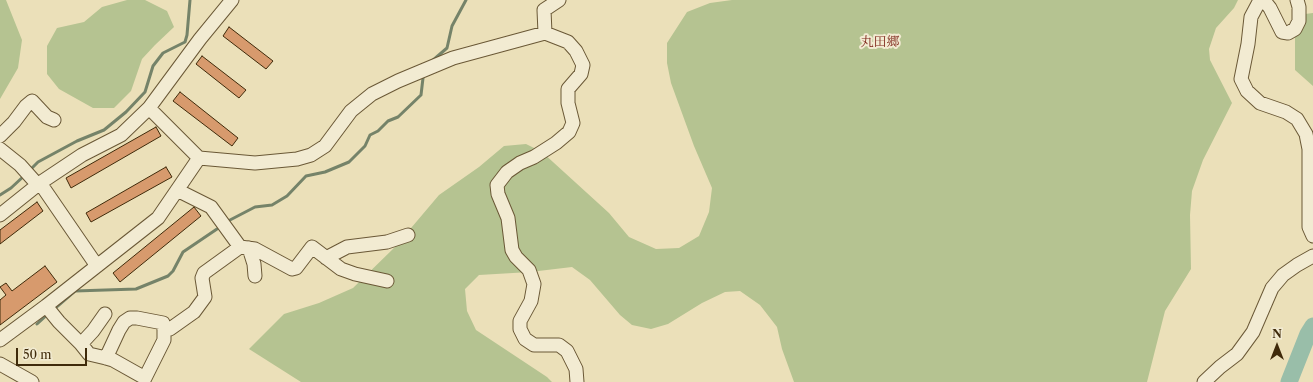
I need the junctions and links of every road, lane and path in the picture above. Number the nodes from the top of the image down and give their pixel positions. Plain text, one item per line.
1 (232, 0) edge
2 (559, 0) edge
3 (1297, 0) edge
4 (545, 33) junction
5 (149, 108) junction
6 (54, 120) dead end
7 (0, 136) edge
8 (0, 149) edge
9 (199, 158) junction
10 (33, 178) junction
11 (178, 190) junction
12 (0, 215) edge
13 (408, 235) dead end
14 (1313, 236) edge
15 (245, 248) junction
16 (1313, 256) edge
17 (326, 258) junction
18 (97, 266) junction
19 (255, 276) dead end
20 (388, 281) dead end
21 (49, 310) junction
22 (105, 314) dead end
23 (164, 330) junction
24 (0, 340) edge
25 (81, 344) junction
26 (106, 358) junction
27 (0, 364) edge
28 (32, 382) edge
29 (577, 382) edge
30 (1204, 382) edge

1 - 5 street
2 - 4 street
3 - 14 street
4 - 9 street
4 - 29 street
5 - 9 street
5 - 10 street
6 - 7 street
8 - 10 street
9 - 11 street
10 - 12 street
10 - 18 street
11 - 15 street
11 - 18 street
13 - 17 street
15 - 17 street
15 - 19 street
15 - 23 street
16 - 30 street
17 - 20 street
18 - 21 street
21 - 24 street
21 - 25 street
22 - 25 street
23 - 26 street
23 - 26 street
25 - 26 street
27 - 28 street

